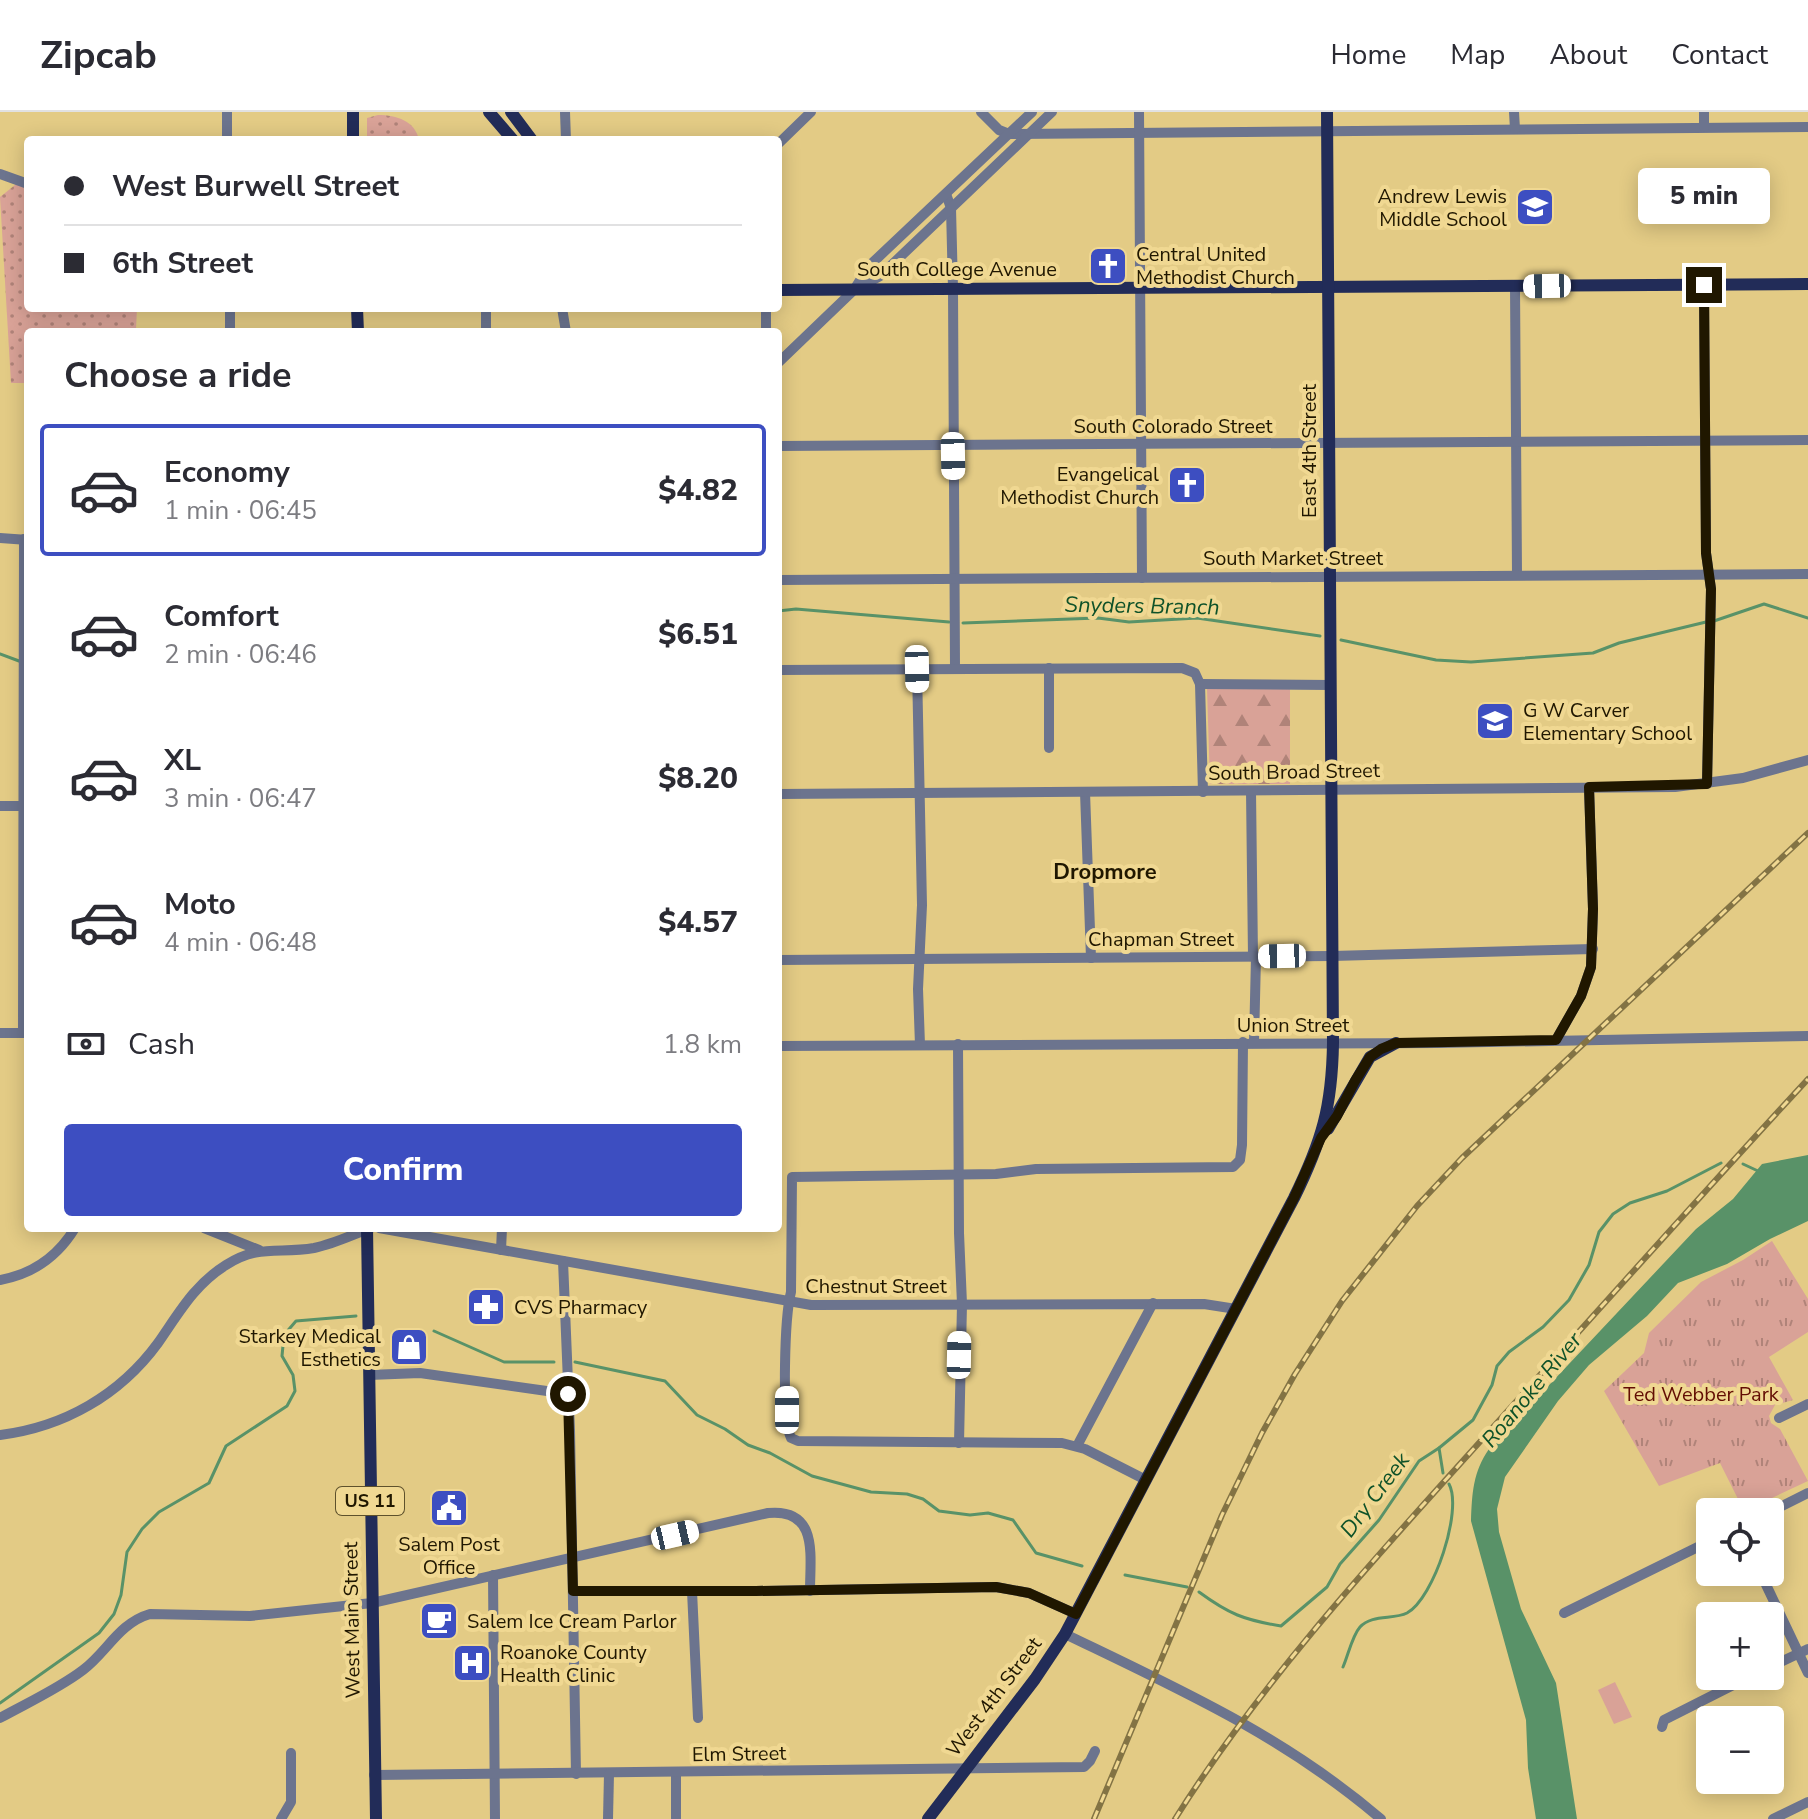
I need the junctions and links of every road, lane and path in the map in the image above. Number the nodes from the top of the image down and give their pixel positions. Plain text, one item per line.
1 (227, 112) edge
2 (353, 112) edge
3 (489, 112) edge
4 (511, 112) edge
5 (565, 112) edge
6 (811, 112) edge
7 (981, 112) edge
8 (1032, 112) edge
9 (1052, 112) edge
10 (1139, 112) edge
11 (1327, 112) edge
12 (1514, 112) edge
13 (1704, 112) edge
14 (1704, 127) junction
15 (1808, 127) edge
16 (1515, 129) junction
17 (1327, 131) junction
18 (1139, 132) junction
19 (1009, 134) junction
20 (1029, 134) junction
21 (227, 136) edge
22 (353, 136) edge
23 (504, 136) edge
24 (529, 136) edge
25 (565, 136) edge
26 (782, 140) edge
27 (0, 174) edge
28 (24, 183) edge
29 (946, 194) junction
30 (951, 208) junction
31 (1808, 284) edge
32 (1704, 285) junction
33 (1515, 286) junction
34 (1141, 288) junction
35 (1328, 288) junction
36 (953, 289) junction
37 (782, 290) edge
38 (854, 290) junction
39 (782, 359) edge
40 (1808, 440) edge
41 (1705, 441) junction
42 (1516, 442) junction
43 (1329, 443) junction
44 (1141, 444) junction
45 (953, 445) junction
46 (782, 446) edge
47 (0, 538) edge
48 (24, 540) edge
49 (1517, 574) junction
50 (1710, 574) junction
51 (1808, 574) edge
52 (1330, 576) junction
53 (955, 578) junction
54 (1142, 578) junction
55 (782, 580) edge
56 (955, 668) junction
57 (1049, 668) junction
58 (917, 669) junction
59 (782, 670) edge
60 (1200, 684) junction
61 (1331, 685) junction
62 (1049, 748) dead end
63 (1808, 760) edge
64 (1707, 784) junction
65 (1589, 787) junction
66 (1331, 789) junction
67 (1251, 791) junction
68 (1085, 792) junction
69 (1203, 792) junction
70 (782, 794) edge
71 (920, 794) junction
72 (0, 806) edge
73 (24, 806) edge
74 (1593, 949) junction
75 (1332, 956) junction
76 (1255, 957) junction
77 (1091, 958) junction
78 (920, 959) junction
79 (782, 960) edge
80 (0, 1033) edge
81 (24, 1033) edge
82 (1808, 1036) edge
83 (1556, 1040) junction
84 (1248, 1042) junction
85 (1333, 1043) junction
86 (1396, 1043) junction
87 (958, 1044) junction
88 (920, 1045) junction
89 (782, 1046) edge
90 (1321, 1138) junction
91 (958, 1174) junction
92 (72, 1232) edge
93 (214, 1232) edge
94 (362, 1232) edge
95 (372, 1232) edge
96 (395, 1232) edge
97 (502, 1232) edge
98 (259, 1250) junction
99 (501, 1250) junction
100 (563, 1261) junction
101 (0, 1280) edge
102 (788, 1303) junction
103 (1153, 1303) junction
104 (962, 1304) junction
105 (1236, 1309) junction
106 (369, 1375) junction
107 (568, 1394) junction
108 (1808, 1404) edge
109 (1779, 1418) dead end
110 (0, 1435) edge
111 (959, 1443) junction
112 (1077, 1446) junction
113 (1146, 1480) junction
114 (1808, 1493) edge
115 (1784, 1505) edge
116 (1696, 1548) edge
117 (572, 1557) junction
118 (493, 1575) junction
119 (1768, 1586) edge
120 (573, 1591) junction
121 (692, 1591) junction
122 (810, 1591) junction
123 (372, 1603) junction
124 (1564, 1613) dead end
125 (1076, 1614) junction
126 (1065, 1634) junction
127 (1803, 1651) edge
128 (1784, 1660) edge
129 (1808, 1673) edge
130 (1723, 1690) edge
131 (0, 1718) edge
132 (698, 1718) dead end
133 (1662, 1727) dead end
134 (1095, 1751) dead end
135 (291, 1753) dead end
136 (964, 1769) junction
137 (676, 1773) junction
138 (576, 1774) junction
139 (609, 1774) junction
140 (374, 1775) junction
141 (495, 1775) junction
142 (1808, 1802) edge
143 (932, 1817) edge
144 (281, 1819) edge
145 (376, 1819) edge
146 (495, 1819) edge
147 (608, 1819) edge
148 (676, 1819) edge
149 (1381, 1819) edge
150 (1773, 1819) edge

1 - 21 street
2 - 22 main road
3 - 23 main road
4 - 24 main road
5 - 25 street
6 - 26 street
7 - 19 street
8 - 19 street
9 - 20 street
10 - 18 street
11 - 17 main road, East 4th Street
12 - 16 street
13 - 14 street
14 - 15 street
14 - 16 street
16 - 17 street
17 - 18 street
17 - 35 main road, East 4th Street
18 - 20 street
18 - 34 street
19 - 20 street
19 - 29 street
20 - 30 street
27 - 28 street
29 - 30 street
29 - 38 street
30 - 36 street
30 - 38 street
31 - 32 main road, South College Avenue
32 - 33 main road, South College Avenue
32 - 41 street
33 - 35 main road, South College Avenue
33 - 42 street
34 - 35 main road, South College Avenue
34 - 36 main road, South College Avenue
34 - 44 street
35 - 43 main road, East 4th Street
36 - 38 main road, South College Avenue
36 - 45 street
37 - 38 main road, South College Avenue
38 - 39 street
40 - 41 street, South Colorado Street
41 - 42 street, South Colorado Street
41 - 50 street
42 - 43 street, South Colorado Street
42 - 49 street
43 - 44 street, South Colorado Street
43 - 52 main road, East 4th Street
44 - 45 street, South Colorado Street
44 - 54 street
45 - 46 street, South Colorado Street
45 - 53 street
47 - 48 street
49 - 50 street, South Market Street
49 - 52 street, South Market Street
50 - 51 street, South Market Street
50 - 64 street
52 - 54 street, South Market Street
52 - 61 main road, East 4th Street
53 - 54 street, South Market Street
53 - 55 street, South Market Street
53 - 56 street
56 - 57 street
56 - 58 street
57 - 60 street
57 - 62 street
58 - 59 street
58 - 71 street
60 - 61 street
60 - 69 street
61 - 66 main road, East 4th Street
63 - 64 street, South Broad Street
64 - 65 street, South Broad Street
65 - 66 street, South Broad Street
65 - 74 street
66 - 67 street, South Broad Street
66 - 75 main road, West 4th Street
67 - 69 street, South Broad Street
67 - 76 street
68 - 69 street, South Broad Street
68 - 71 street, South Broad Street
68 - 77 street
70 - 71 street, South Broad Street
71 - 78 street
72 - 73 street
74 - 75 street, Chapman Street
74 - 83 street
75 - 76 street, Chapman Street
75 - 85 main road, West 4th Street
76 - 77 street, Chapman Street
76 - 84 street
77 - 78 street, Chapman Street
78 - 79 street, Chapman Street
78 - 88 street
80 - 81 street
82 - 83 street, Union Street
83 - 86 street, Union Street
84 - 85 street, Union Street
84 - 87 street, Union Street
84 - 91 street
85 - 86 street, Union Street
85 - 90 main road, West 4th Street
86 - 90 main road
87 - 88 street, Union Street
87 - 91 street
88 - 89 street, Union Street
90 - 105 main road, West 4th Street
91 - 102 street
91 - 104 street
92 - 101 street
93 - 98 street
94 - 98 street
95 - 106 main road, West Main Street / US 11
96 - 99 street, Chestnut Street
97 - 99 street
98 - 110 street
99 - 100 street, Chestnut Street
100 - 102 street, Chestnut Street
100 - 107 street
102 - 104 street, Chestnut Street
102 - 111 street
103 - 104 street, Chestnut Street
103 - 105 street, Chestnut Street
103 - 112 street
104 - 111 street
105 - 113 main road, West 4th Street
106 - 107 street
106 - 123 main road, West Main Street / US 11
107 - 117 street
108 - 109 street
111 - 112 street
112 - 113 street
113 - 125 main road, West 4th Street
114 - 115 street
116 - 124 street
117 - 118 street
117 - 120 street
117 - 122 street
118 - 123 street
118 - 141 street
119 - 127 street
120 - 121 street
120 - 138 street
121 - 122 street
121 - 132 street
122 - 125 street
123 - 131 street
123 - 140 main road, West Main Street / US 11
125 - 126 main road, West 4th Street
126 - 136 main road, West 4th Street
126 - 149 street
127 - 128 street
127 - 129 street
130 - 133 street
134 - 136 street, Elm Street
135 - 144 street
136 - 137 street, Elm Street
136 - 143 main road, West 4th Street
137 - 139 street, Elm Street
137 - 148 street
138 - 139 street, Elm Street
138 - 141 street, Elm Street
139 - 147 street
140 - 141 street, Elm Street
140 - 145 main road, West Main Street / US 11
141 - 146 street
142 - 150 street

